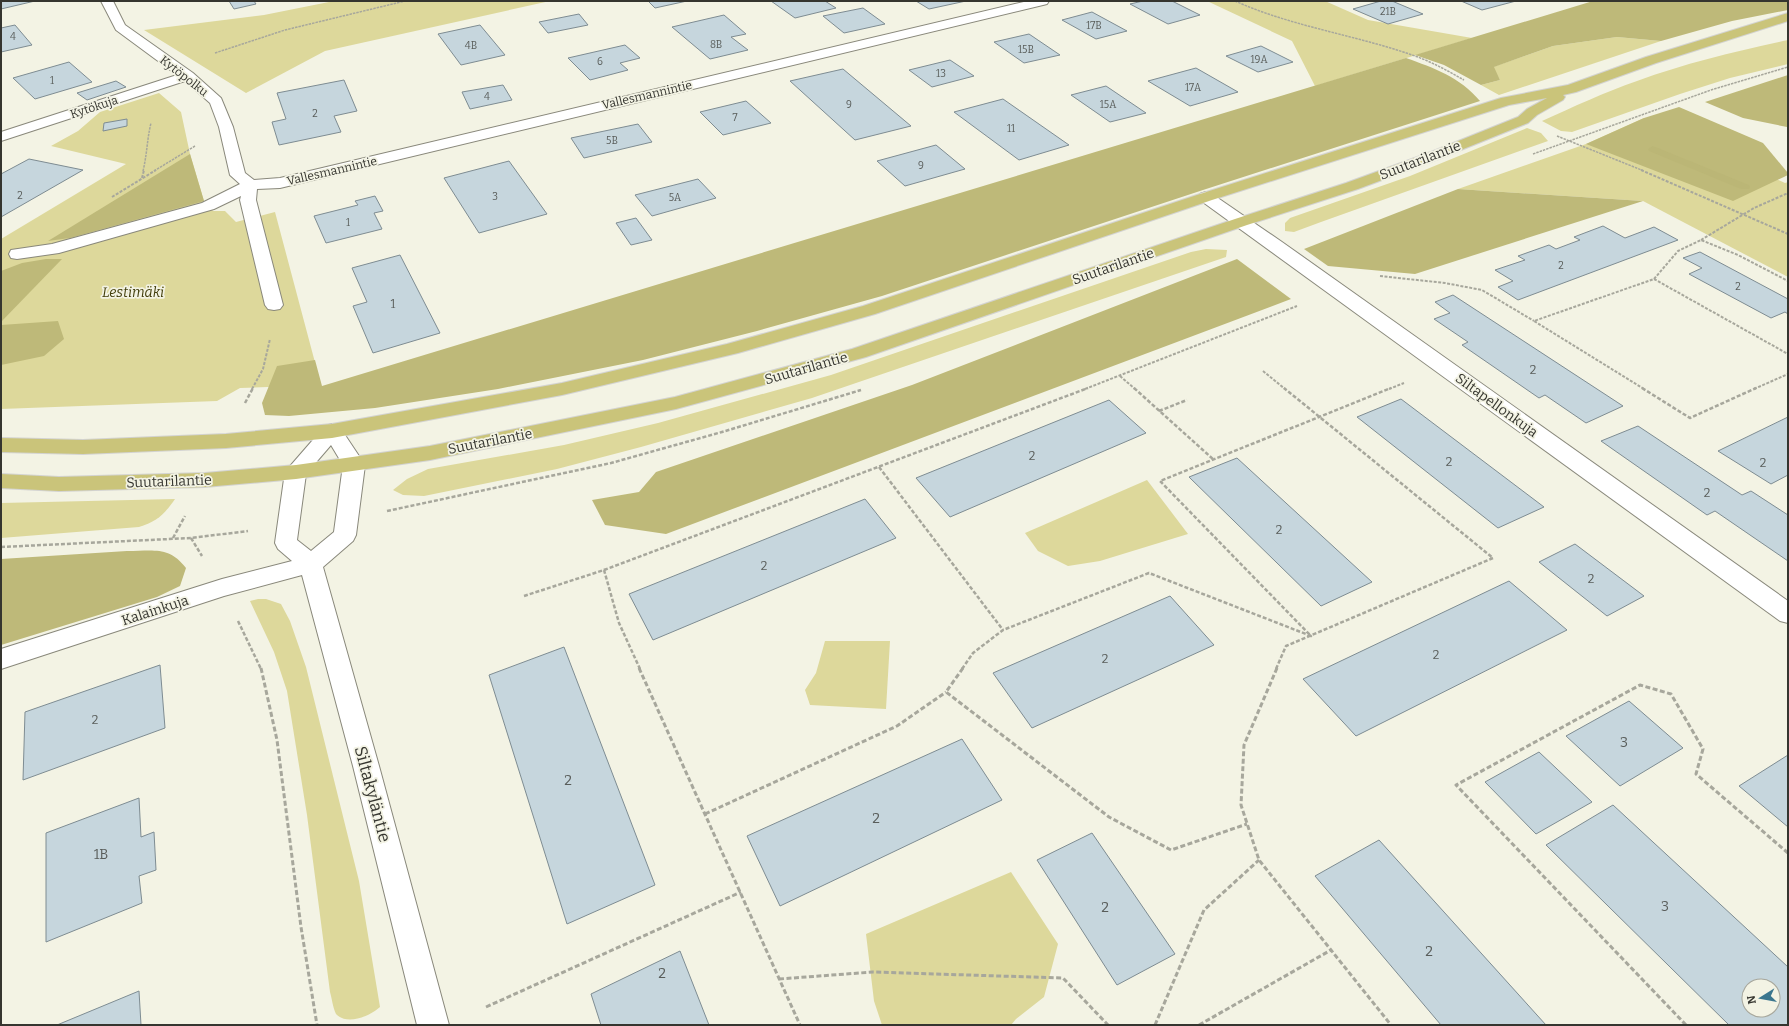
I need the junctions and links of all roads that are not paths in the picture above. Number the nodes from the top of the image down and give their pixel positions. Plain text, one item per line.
1 (107, 1) edge
2 (1043, 1) edge
3 (1788, 17) edge
4 (1773, 34) dead end
5 (1705, 44) junction
6 (182, 72) junction
7 (1571, 89) junction
8 (1, 138) edge
9 (250, 185) junction
10 (1206, 197) junction
11 (1241, 222) junction
12 (17, 254) dead end
13 (274, 305) road end
14 (332, 431) junction
15 (1, 445) edge
16 (354, 465) junction
17 (296, 472) junction
18 (1, 481) edge
19 (311, 564) junction
20 (1788, 614) edge
21 (1, 659) edge
22 (433, 1025) edge

1 - 6 street, Kytöpolku
2 - 9 street, Vallesmannintie
3 - 5 main road, Suutarilantie
4 - 5 main road, Suutarilantie
5 - 7 main road, Suutarilantie
6 - 8 street, Kytökuja
6 - 9 street, Kytöpolku
7 - 10 main road, Suutarilantie
7 - 11 main road, Suutarilantie
9 - 12 street
9 - 13 street
10 - 11 street, Siltapellonkuja
10 - 14 main road, Suutarilantie
11 - 16 main road, Suutarilantie
11 - 20 street, Siltapellonkuja
14 - 15 main road, Suutarilantie
14 - 16 street
14 - 17 street
16 - 17 main road, Suutarilantie
16 - 19 street
17 - 18 main road, Suutarilantie
17 - 19 street
19 - 21 street, Kalainkuja
19 - 22 street, Siltakyläntie

